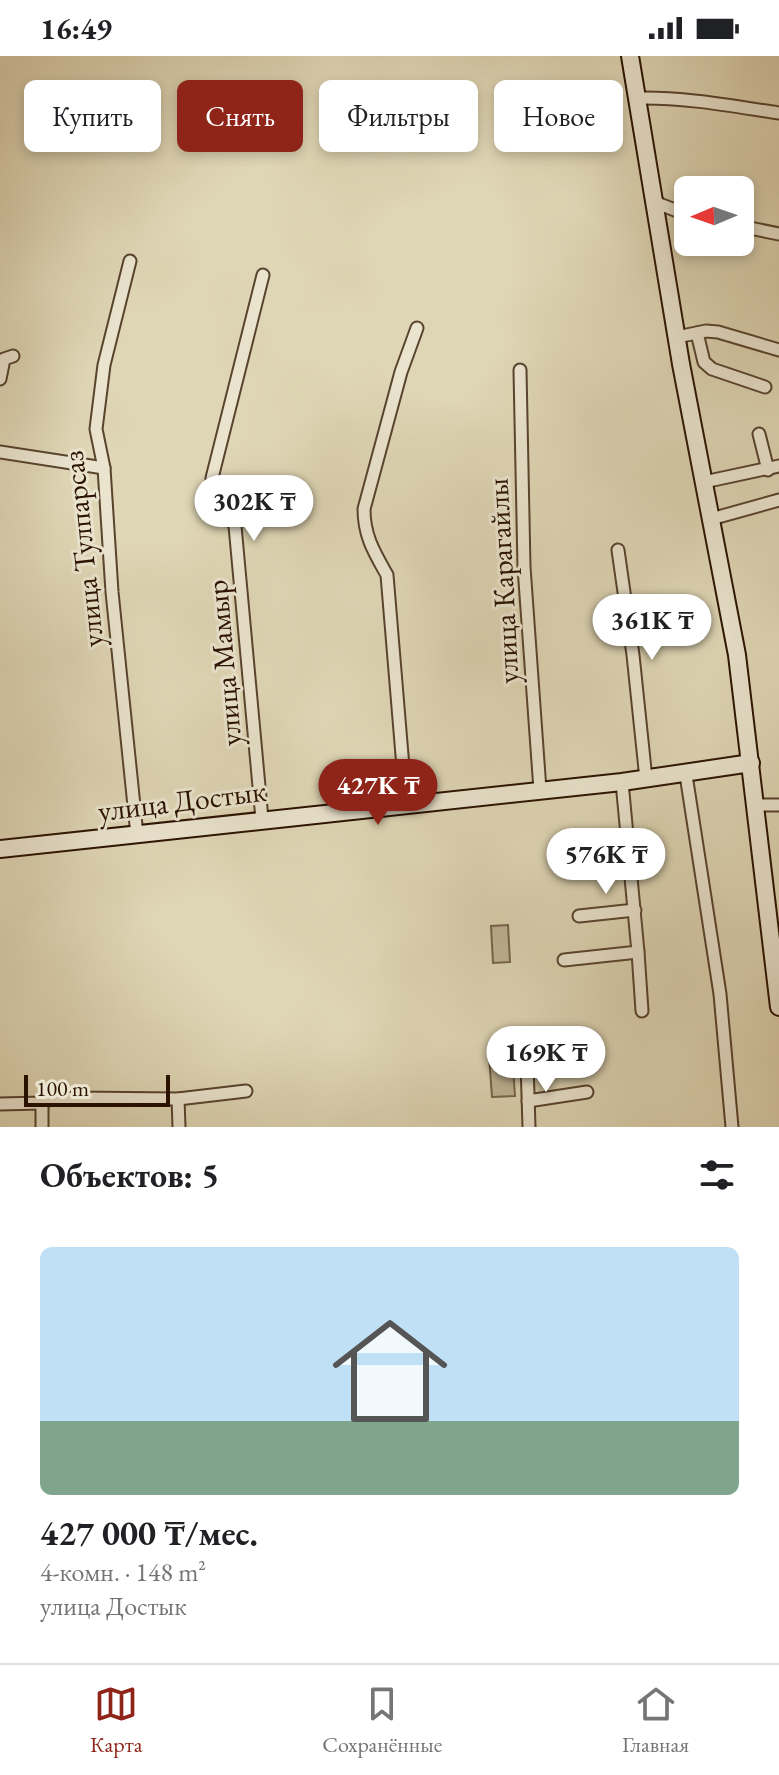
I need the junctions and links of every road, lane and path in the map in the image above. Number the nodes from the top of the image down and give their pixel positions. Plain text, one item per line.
1 (630, 56) edge
2 (637, 98) junction
3 (779, 113) edge
4 (654, 202) junction
5 (674, 210) edge
6 (754, 229) edge
7 (779, 234) edge
8 (130, 261) dead end
9 (263, 275) dead end
10 (417, 328) dead end
11 (697, 333) junction
12 (677, 337) junction
13 (779, 350) edge
14 (13, 356) dead end
15 (520, 370) dead end
16 (0, 379) edge
17 (765, 387) dead end
18 (759, 434) dead end
19 (0, 452) edge
20 (104, 468) junction
21 (773, 468) edge
22 (704, 482) junction
23 (779, 500) edge
24 (711, 519) junction
25 (618, 550) dead end
26 (751, 763) junction
27 (686, 775) junction
28 (646, 779) junction
29 (622, 782) junction
30 (540, 790) junction
31 (406, 803) junction
32 (756, 805) junction
33 (779, 805) edge
34 (262, 819) junction
35 (137, 835) junction
36 (0, 849) edge
37 (772, 884) edge
38 (635, 910) junction
39 (579, 916) dead end
40 (638, 952) junction
41 (564, 960) dead end
42 (779, 1007) edge
43 (642, 1011) dead end
44 (527, 1062) dead end
45 (246, 1091) dead end
46 (587, 1092) dead end
47 (178, 1099) junction
48 (528, 1101) junction
49 (42, 1103) junction
50 (0, 1104) edge
51 (42, 1127) edge
52 (179, 1127) edge
53 (529, 1127) edge
54 (732, 1127) edge

1 - 2 main road
2 - 3 street
2 - 4 main road
4 - 5 street
4 - 12 main road
6 - 7 street
8 - 20 street, улица Тулпарсаз
9 - 34 street, улица Мамыр
10 - 31 street
11 - 12 street
11 - 13 street
11 - 17 street
12 - 22 main road
14 - 16 street
15 - 30 street, улица Карагайлы
18 - 21 street
19 - 20 street
20 - 35 street, улица Тулпарсаз
21 - 22 street
22 - 24 main road
23 - 24 street
24 - 26 main road
25 - 28 street
26 - 27 main road, улица Достык
26 - 32 main road
27 - 28 main road, улица Достык
27 - 54 street
28 - 29 main road, улица Достык
29 - 30 main road, улица Достык
29 - 38 street
30 - 31 main road, улица Достык
31 - 34 main road, улица Достык
32 - 33 street
32 - 37 main road
34 - 35 main road, улица Достык
35 - 36 main road, улица Достык
37 - 42 main road
38 - 39 street
38 - 40 street
40 - 41 street
40 - 43 street
44 - 48 street
45 - 47 street
46 - 48 street
47 - 49 street
47 - 52 street
48 - 53 street
49 - 50 street
49 - 51 street

